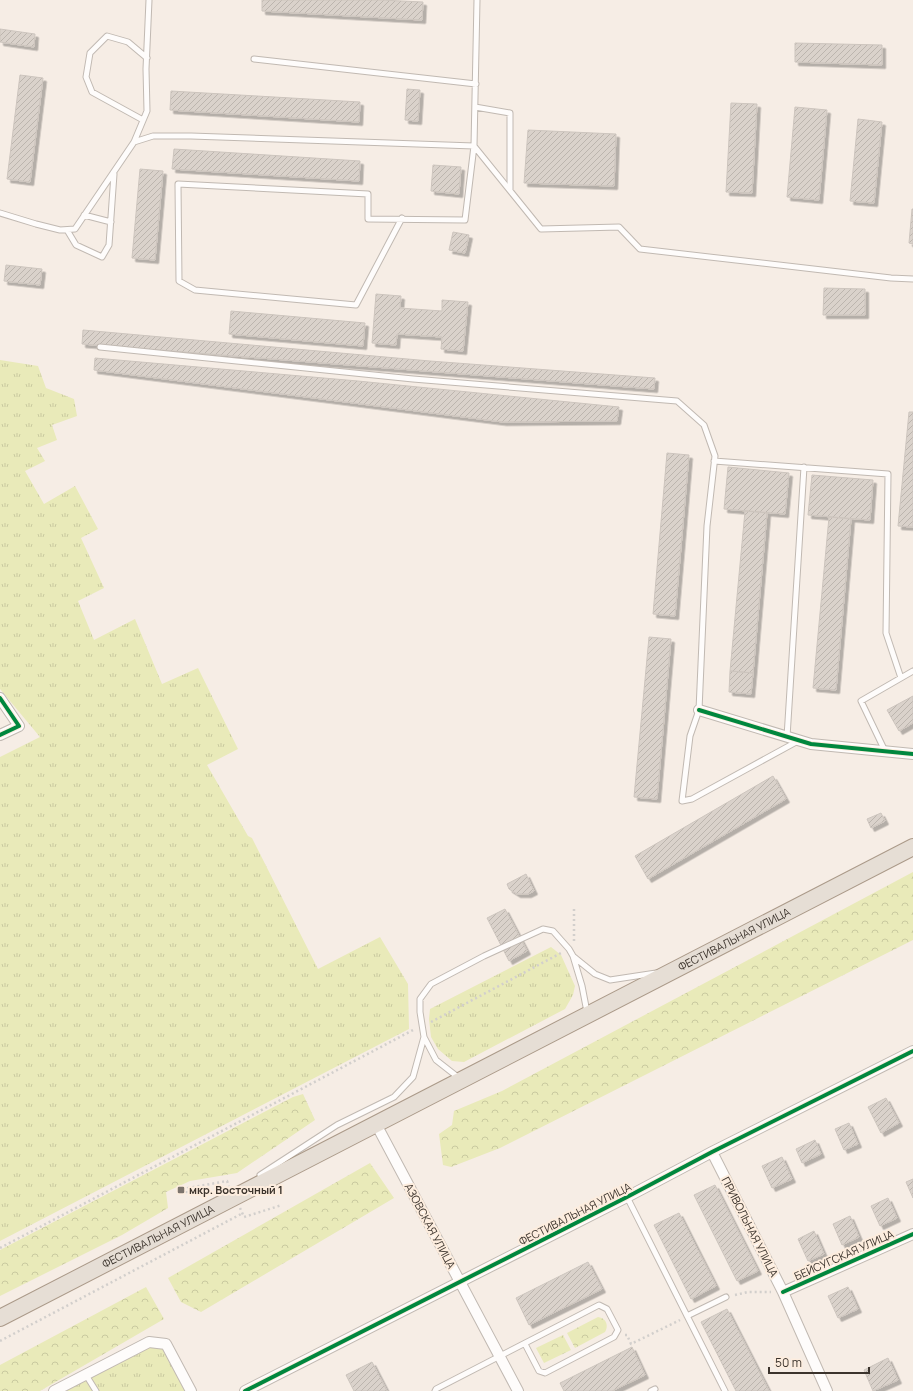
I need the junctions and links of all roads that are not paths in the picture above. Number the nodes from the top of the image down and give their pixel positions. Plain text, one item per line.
1 (149, 0) edge
2 (477, 0) edge
3 (147, 58) junction
4 (254, 59) dead end
5 (476, 84) junction
6 (475, 107) junction
7 (143, 120) junction
8 (134, 142) junction
9 (474, 146) junction
10 (114, 172) junction
11 (510, 190) junction
12 (0, 213) edge
13 (84, 215) junction
14 (402, 218) junction
15 (111, 222) junction
16 (67, 230) junction
17 (913, 279) edge
18 (100, 347) dead end
19 (714, 461) junction
20 (804, 467) junction
21 (913, 671) edge
22 (901, 678) junction
23 (0, 698) edge
24 (699, 710) junction
25 (0, 735) edge
26 (787, 737) junction
27 (799, 741) junction
28 (885, 752) junction
29 (913, 754) edge
30 (913, 847) edge
31 (573, 956) junction
32 (673, 971) junction
33 (587, 1015) junction
34 (424, 1037) junction
35 (913, 1051) edge
36 (461, 1080) junction
37 (376, 1124) junction
38 (712, 1152) junction
39 (627, 1197) junction
40 (203, 1213) junction
41 (913, 1234) edge
42 (460, 1283) junction
43 (783, 1292) junction
44 (726, 1298) road end
45 (687, 1316) junction
46 (0, 1318) edge
47 (525, 1344) junction
48 (499, 1356) junction
49 (86, 1375) junction
50 (54, 1391) edge
51 (96, 1391) edge
52 (191, 1391) edge
53 (245, 1391) edge
54 (435, 1391) edge
55 (518, 1391) edge
56 (726, 1391) edge
57 (827, 1391) edge

1 - 3 lane
2 - 5 lane
3 - 7 lane
3 - 7 lane
4 - 5 lane
5 - 6 lane
6 - 9 lane
6 - 11 lane
7 - 8 lane
8 - 9 lane
8 - 10 lane
9 - 11 lane
9 - 14 lane
10 - 13 lane
10 - 15 lane
11 - 17 lane
12 - 16 lane
13 - 15 lane
13 - 16 lane
14 - 14 lane
15 - 16 lane
18 - 19 lane
19 - 20 lane
19 - 24 lane
20 - 22 lane
20 - 26 lane
21 - 22 lane
22 - 28 lane
23 - 25 street
24 - 26 street
24 - 27 lane
26 - 27 street
27 - 28 street
28 - 29 street
30 - 32 main road, ФЕСТИВАЛЬНАЯ УЛИЦА
31 - 32 lane
31 - 33 lane
31 - 34 lane
32 - 33 main road, ФЕСТИВАЛЬНАЯ УЛИЦА
33 - 36 main road, ФЕСТИВАЛЬНАЯ УЛИЦА
34 - 36 lane
34 - 40 lane
35 - 38 street, ФЕСТИВАЛЬНАЯ УЛИЦА
36 - 37 main road, ФЕСТИВАЛЬНАЯ УЛИЦА
37 - 40 main road, ФЕСТИВАЛЬНАЯ УЛИЦА
37 - 42 street, АЗОВСКАЯ УЛИЦА
38 - 39 street, ФЕСТИВАЛЬНАЯ УЛИЦА
38 - 43 street, ПРИВОЛЬНАЯ УЛИЦА
39 - 42 street, ФЕСТИВАЛЬНАЯ УЛИЦА
39 - 45 lane
40 - 46 main road, ФЕСТИВАЛЬНАЯ УЛИЦА
41 - 43 street, БЕЙСУГСКАЯ УЛИЦА
42 - 48 street, АЗОВСКАЯ УЛИЦА
42 - 53 street, ФЕСТИВАЛЬНАЯ УЛИЦА
43 - 57 street, ПРИВОЛЬНАЯ УЛИЦА
44 - 45 lane
45 - 56 lane
47 - 47 lane
47 - 48 lane
48 - 54 lane
48 - 55 street, АЗОВСКАЯ УЛИЦА
49 - 50 street
49 - 51 lane
49 - 52 street

